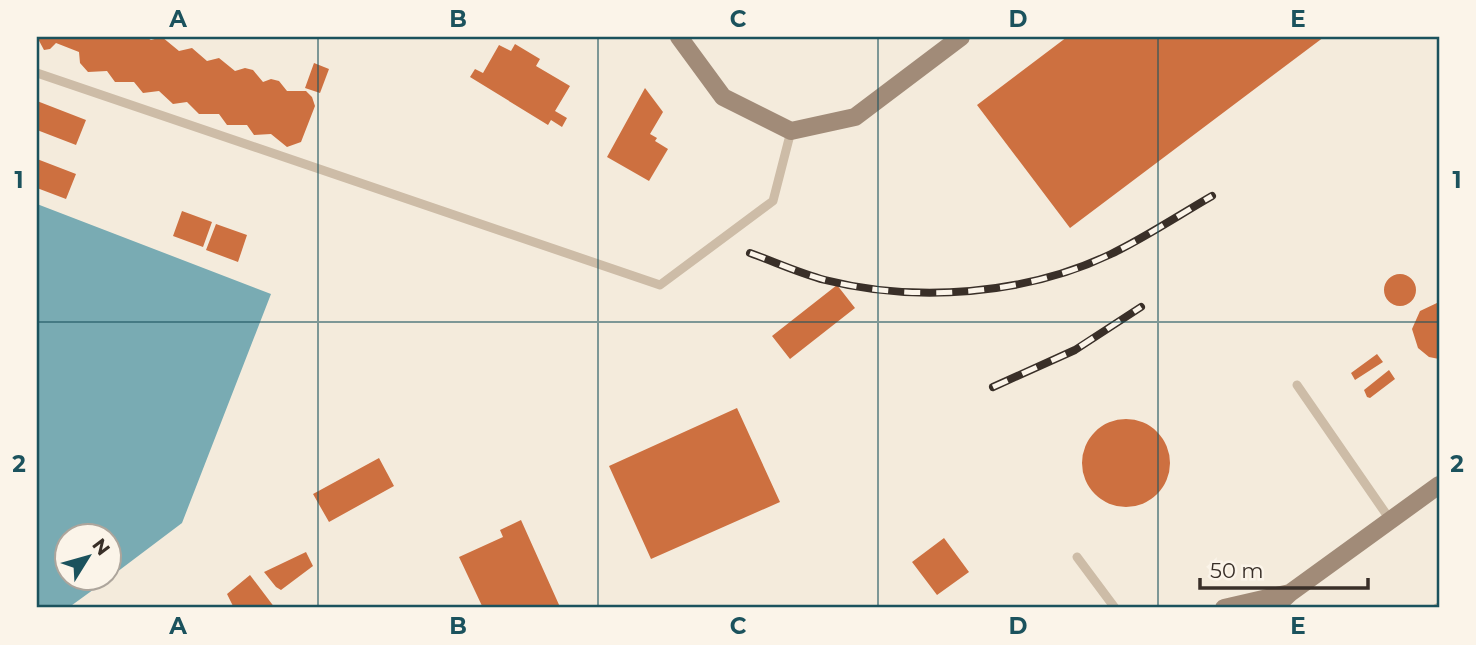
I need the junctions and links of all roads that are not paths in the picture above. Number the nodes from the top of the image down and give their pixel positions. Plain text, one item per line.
1 (679, 37) edge
2 (961, 37) edge
3 (37, 73) edge
4 (791, 131) junction
5 (1297, 385) dead end
6 (1439, 485) edge
7 (1391, 521) junction
8 (1077, 557) dead end
9 (1290, 593) junction
10 (1115, 608) edge
11 (1224, 608) edge
12 (1274, 608) edge

1 - 4 main road
2 - 4 main road
3 - 4 lane
5 - 7 lane
6 - 7 main road
7 - 9 main road
8 - 10 lane
9 - 11 main road
9 - 12 main road

